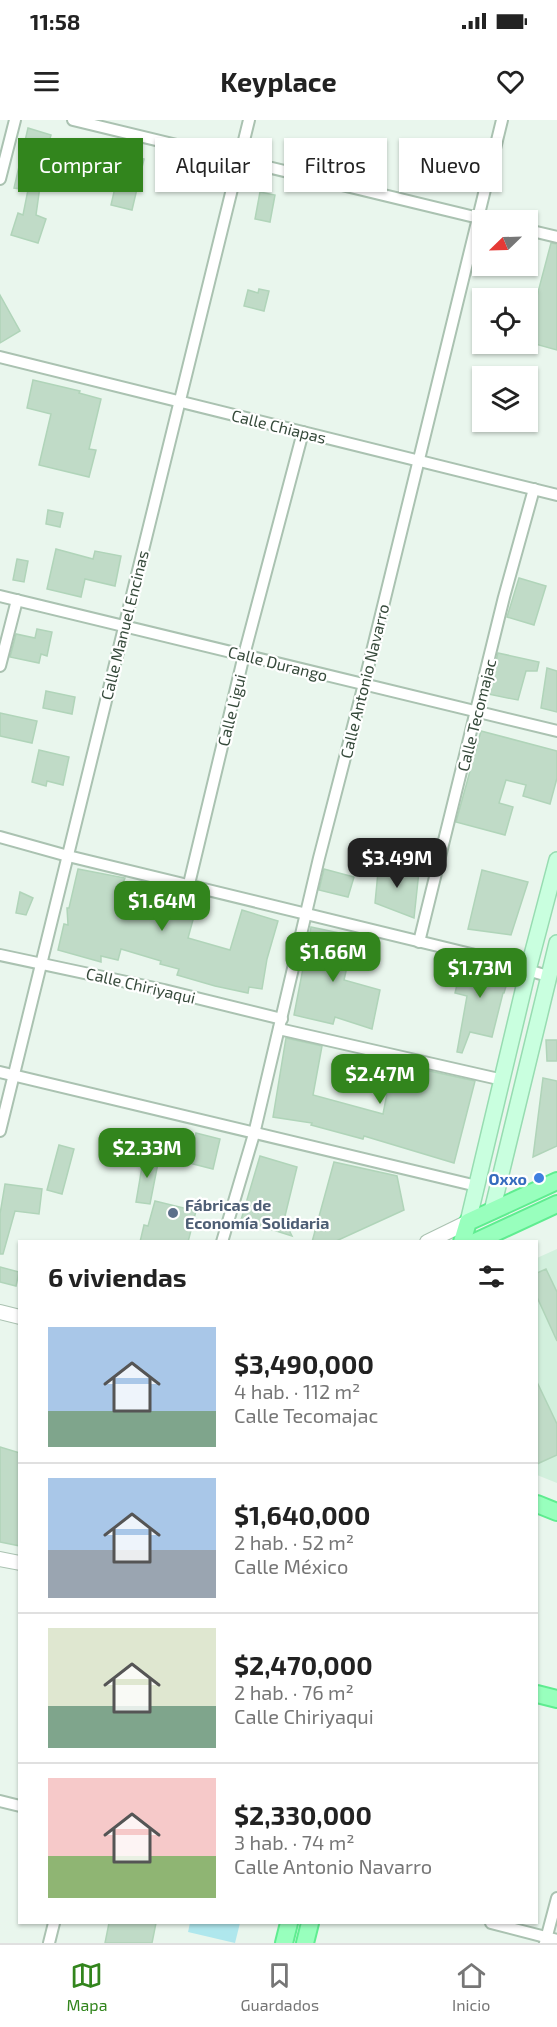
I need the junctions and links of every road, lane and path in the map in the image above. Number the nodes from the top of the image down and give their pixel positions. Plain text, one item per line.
1 (15, 120) edge
2 (72, 120) edge
3 (249, 120) edge
4 (502, 120) edge
5 (244, 138) edge
6 (155, 140) edge
7 (272, 168) edge
8 (0, 179) edge
9 (231, 192) edge
10 (484, 210) edge
11 (472, 217) edge
12 (538, 232) edge
13 (557, 237) edge
14 (472, 257) edge
15 (0, 357) edge
16 (179, 402) junction
17 (303, 432) junction
18 (418, 461) junction
19 (534, 489) junction
20 (557, 495) edge
21 (0, 596) edge
22 (17, 600) junction
23 (124, 626) junction
24 (244, 655) junction
25 (0, 666) edge
26 (364, 684) junction
27 (477, 711) junction
28 (557, 731) edge
29 (0, 837) edge
30 (68, 856) junction
31 (557, 860) edge
32 (189, 884) junction
33 (307, 914) junction
34 (419, 942) junction
35 (557, 943) edge
36 (0, 955) edge
37 (41, 963) junction
38 (528, 970) junction
39 (548, 976) junction
40 (280, 1024) junction
41 (0, 1072) edge
42 (14, 1075) junction
43 (502, 1080) junction
44 (0, 1131) edge
45 (254, 1134) junction
46 (557, 1181) edge
47 (477, 1186) junction
48 (557, 1204) edge
49 (492, 1211) junction
50 (468, 1222) junction
51 (223, 1240) edge
52 (431, 1240) edge
53 (463, 1240) edge
54 (481, 1240) edge
55 (0, 1312) edge
56 (18, 1316) edge
57 (538, 1504) edge
58 (557, 1512) edge
59 (0, 1558) edge
60 (18, 1562) edge
61 (538, 1694) edge
62 (557, 1699) edge
63 (0, 1801) edge
64 (18, 1806) edge
65 (557, 1898) edge
66 (54, 1924) edge
67 (289, 1924) edge
68 (310, 1924) edge
69 (494, 1924) edge
70 (550, 1940) edge
71 (49, 1943) edge
72 (284, 1943) edge
73 (305, 1943) edge

1 - 8 street
2 - 6 street
3 - 5 street, Calle Manuel Encinas
4 - 10 street, Calle Antonio Navarro
7 - 11 street
9 - 16 street, Calle Manuel Encinas
12 - 13 street
14 - 18 street, Calle Antonio Navarro
15 - 16 street, Calle Chiapas
16 - 17 street, Calle Chiapas
16 - 23 street, Calle Manuel Encinas
17 - 18 street, Calle Chiapas
17 - 24 street, Calle Ligui
18 - 19 street, Calle Chiapas
18 - 26 street, Calle Antonio Navarro
19 - 20 street, Calle Chiapas
19 - 27 street, Calle Tecomajac
21 - 22 street, Calle Durango
22 - 23 street, Calle Durango
22 - 25 street
23 - 24 street, Calle Durango
23 - 30 street, Calle Manuel Encinas
24 - 26 street, Calle Durango
24 - 32 street, Calle Ligui
26 - 27 street, Calle Durango
26 - 33 street, Calle Antonio Navarro
27 - 28 street, Calle Durango
27 - 34 street, Calle Tecomajac
29 - 30 street
30 - 32 street
30 - 37 street, Calle Manuel Encinas
31 - 38 main road
32 - 33 street
33 - 34 street
33 - 40 street, Calle Antonio Navarro
34 - 38 street
35 - 39 main road
36 - 37 street, Calle Chiriyaqui
37 - 40 street, Calle Chiriyaqui
37 - 42 street, Calle Manuel Encinas
38 - 39 street
38 - 43 main road
39 - 49 main road
40 - 43 street, Calle Chiriyaqui
40 - 45 street, Calle Antonio Navarro
41 - 42 street
42 - 44 street, Calle Manuel Encinas
42 - 45 street
43 - 47 main road
45 - 47 street
45 - 51 street, Calle Antonio Navarro
46 - 49 main road
47 - 50 main road
48 - 54 main road
49 - 50 main road
49 - 54 main road
50 - 52 street
50 - 53 main road
55 - 56 street
57 - 58 main road
59 - 60 street
61 - 62 main road
63 - 64 street
65 - 70 street
66 - 71 street
67 - 72 main road
68 - 73 main road
69 - 70 street

